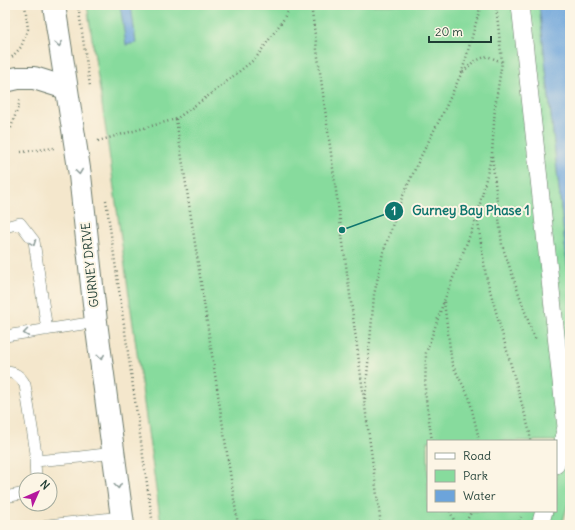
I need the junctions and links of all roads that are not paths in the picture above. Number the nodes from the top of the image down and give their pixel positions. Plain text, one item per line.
1 (54, 5) edge
2 (520, 5) edge
3 (5, 81) edge
4 (66, 88) junction
5 (5, 227) edge
6 (96, 322) junction
7 (47, 330) junction
8 (5, 336) edge
9 (5, 372) edge
10 (114, 453) junction
11 (35, 461) junction
12 (557, 461) edge
13 (36, 472) edge
14 (18, 495) edge
15 (5, 497) edge
16 (544, 512) edge
17 (122, 521) edge
18 (48, 525) edge
19 (540, 525) edge

1 -> 4 main road, GURNEY DRIVE
2 - 12 street
3 - 4 main road
4 -> 6 main road, GURNEY DRIVE
5 -> 7 lane
6 - 7 lane
6 -> 10 main road, GURNEY DRIVE
7 -> 8 lane
9 - 11 lane
10 - 11 lane
10 -> 17 main road, GURNEY DRIVE
11 - 13 lane
14 - 15 lane
16 - 19 street
17 - 18 lane

